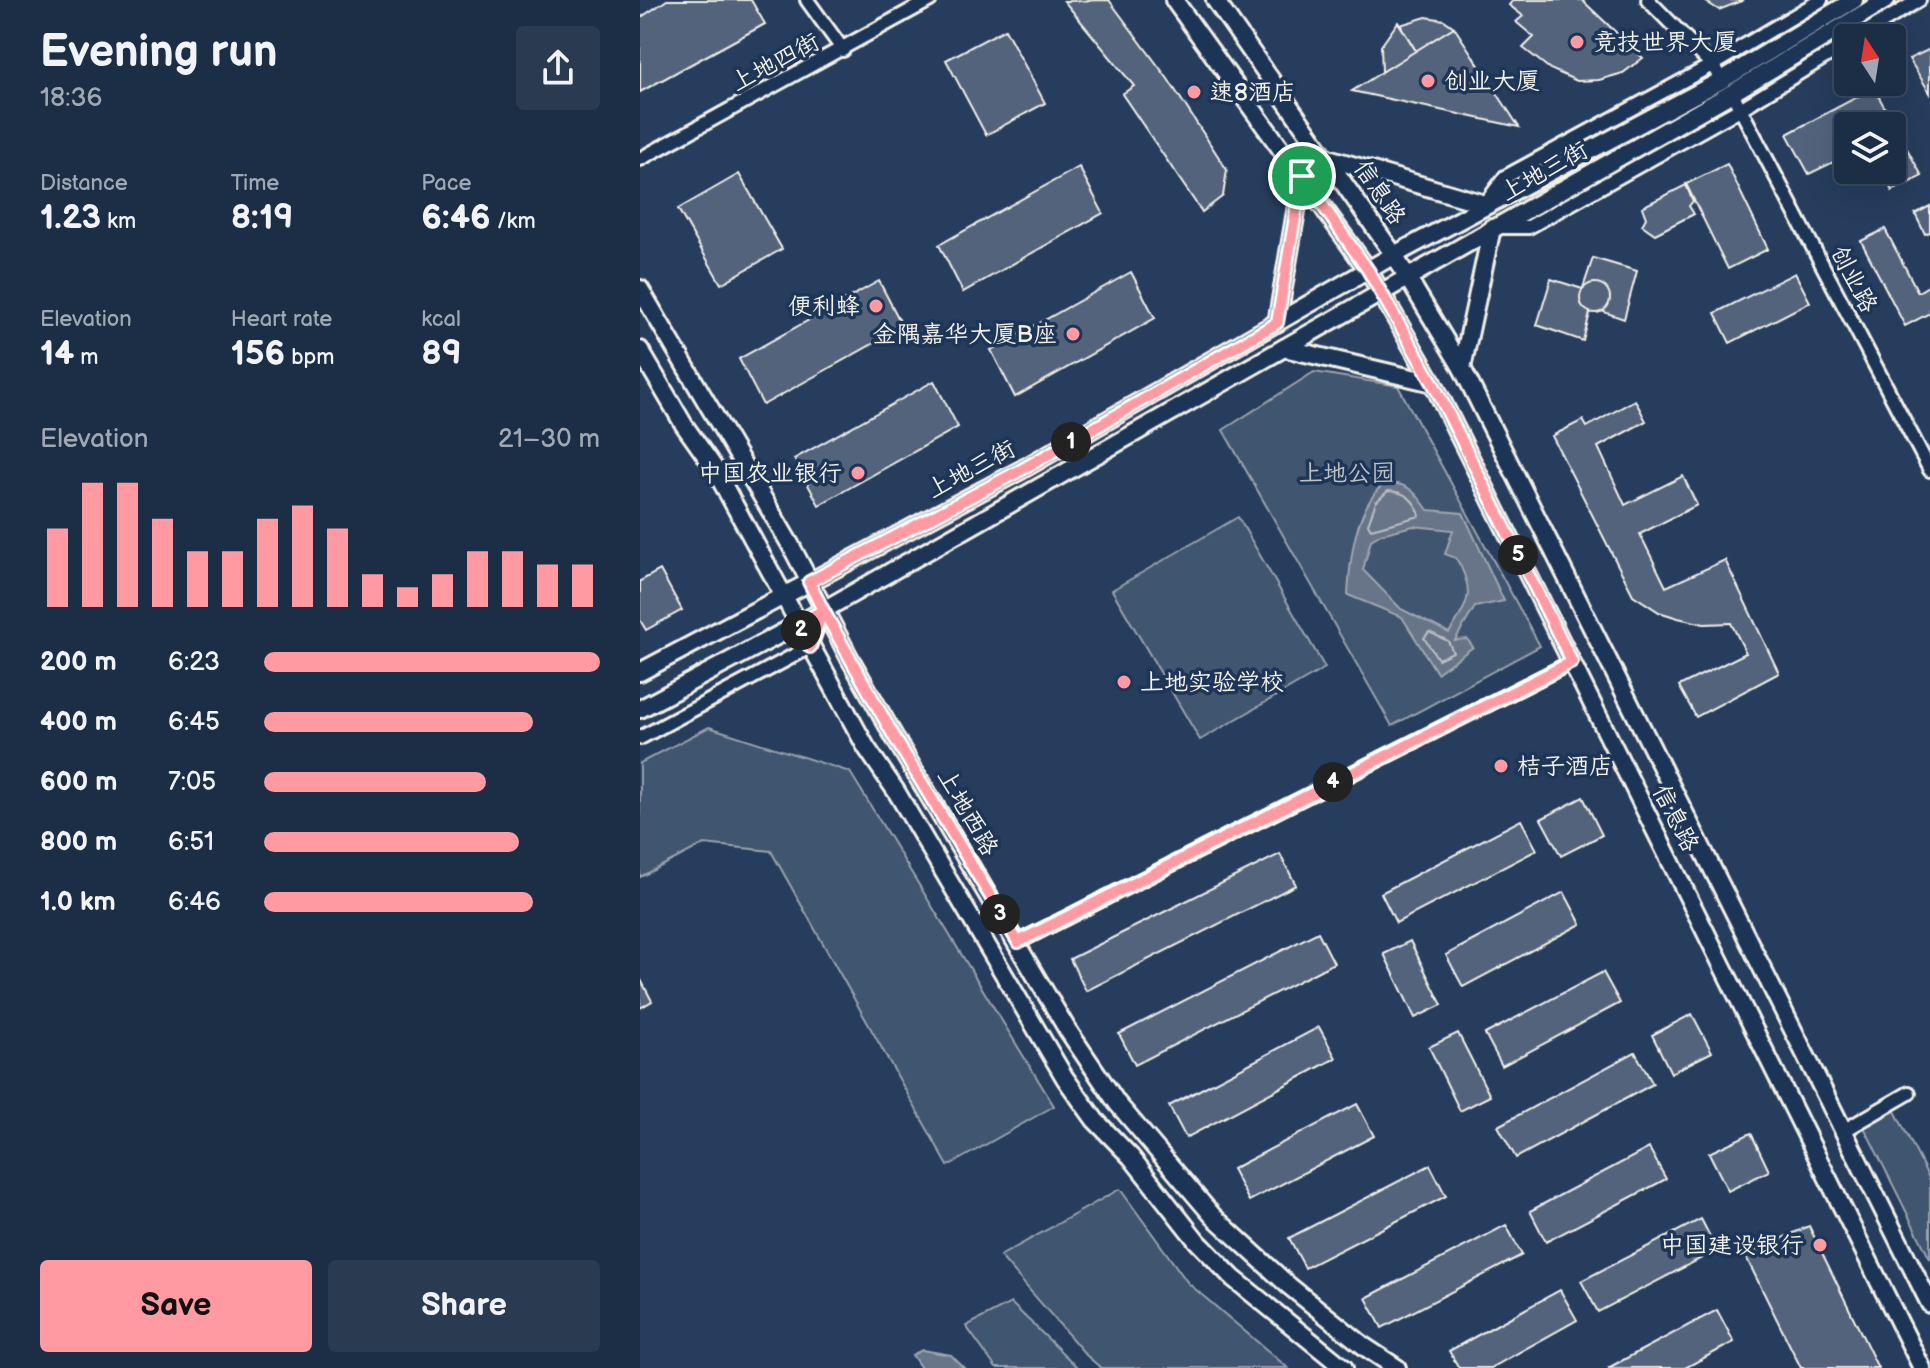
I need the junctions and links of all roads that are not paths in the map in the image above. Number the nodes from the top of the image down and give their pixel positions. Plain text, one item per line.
1 (807, 0) edge
2 (930, 0) edge
3 (1174, 0) edge
4 (1215, 0) edge
5 (1648, 0) edge
6 (1821, 0) edge
7 (1854, 0) edge
8 (1886, 0) edge
9 (1919, 0) edge
10 (1879, 24) edge
11 (1834, 49) edge
12 (843, 50) junction
13 (1712, 65) junction
14 (1731, 94) junction
15 (1328, 158) junction
16 (640, 159) edge
17 (1302, 176) junction
18 (1485, 204) junction
19 (1492, 228) junction
20 (1394, 255) junction
21 (1368, 270) junction
22 (1407, 277) junction
23 (640, 289) edge
24 (1381, 292) junction
25 (1277, 323) junction
26 (1284, 348) junction
27 (640, 350) edge
28 (1462, 368) junction
29 (1433, 383) junction
30 (1930, 470) edge
31 (809, 582) junction
32 (784, 595) junction
33 (823, 610) junction
34 (799, 624) junction
35 (810, 647) junction
36 (1572, 662) junction
37 (640, 672) edge
38 (640, 709) edge
39 (640, 738) edge
40 (1018, 942) junction
41 (1909, 1093) dead end
42 (1845, 1130) junction
43 (1930, 1304) edge
44 (1344, 1368) edge
45 (1397, 1368) edge
46 (1922, 1368) edge

1 - 12 street
2 - 12 street, 上地四街
3 - 17 main road
4 - 15 main road, 信息路
5 - 13 street
6 - 13 street, 上地三街
7 - 14 main road, 上地三街
8 - 14 main road, 上地三街
9 - 10 street
11 - 14 street, 上地三街
12 - 16 street, 上地四街
13 - 14 street, 创业路
13 - 18 street, 上地三街
14 - 18 main road, 上地三街
14 - 19 main road, 上地三街
14 - 30 street, 创业路
15 - 18 main road
15 - 20 main road, 信息路
17 - 21 main road, 信息路
17 - 25 main road
18 - 20 main road, 上地三街
19 - 22 main road, 上地三街
19 - 28 main road
20 - 21 main road, 上地三街
20 - 22 main road, 信息路
21 - 24 main road, 信息路
21 - 25 main road, 上地三街
22 - 24 main road, 上地三街
22 - 28 main road, 信息路
23 - 31 main road, 上地西路
24 - 26 main road, 上地三街
24 - 29 main road, 信息路
25 - 31 main road, 上地三街
26 - 29 main road
26 - 33 main road, 上地三街
27 - 32 main road
28 - 42 main road, 信息路
29 - 36 main road, 信息路
31 - 32 main road, 上地三街
31 - 33 main road, 上地西路
32 - 34 main road
32 - 37 main road, 上地三街
33 - 34 main road, 上地三街
33 - 35 street
33 - 40 main road, 上地西路
34 - 35 main road
34 - 38 main road, 上地三街
35 - 39 street
35 - 44 main road
36 - 40 street
36 - 46 main road, 信息路
40 - 45 main road, 上地西路
41 - 42 street
42 - 43 main road, 信息路

